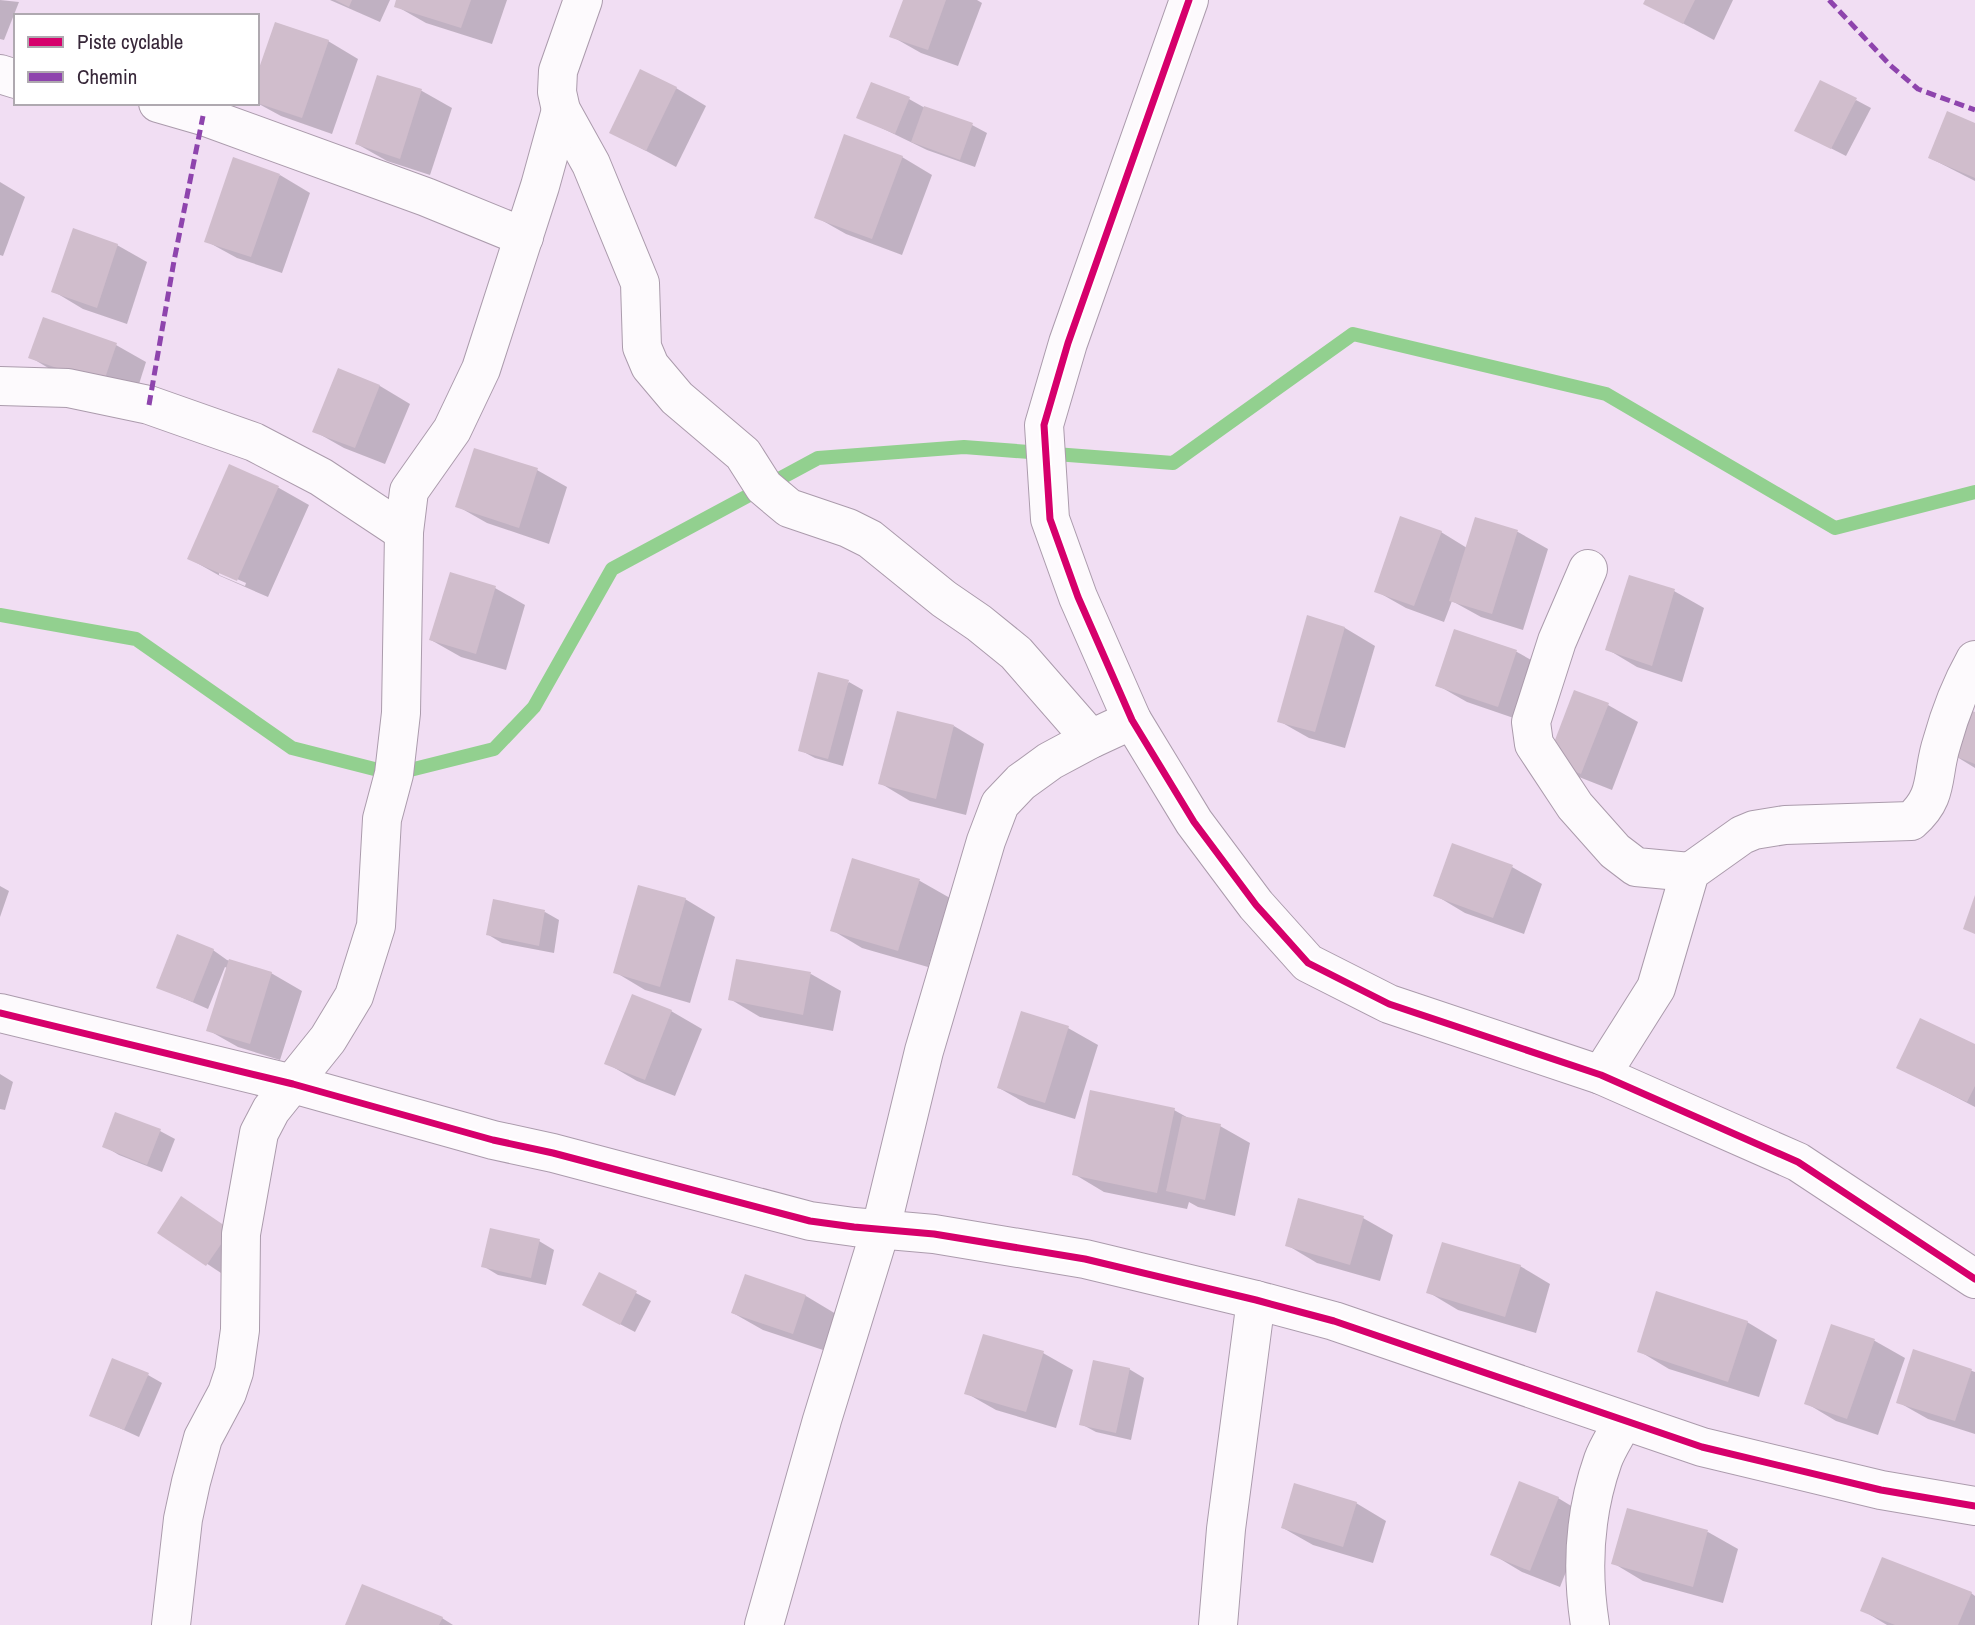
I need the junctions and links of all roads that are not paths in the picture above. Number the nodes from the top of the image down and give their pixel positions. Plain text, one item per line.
1 (583, 0) edge
2 (1189, 0) edge
3 (165, 105) edge
4 (561, 110) junction
5 (524, 237) junction
6 (0, 386) edge
7 (404, 533) junction
8 (1588, 569) dead end
9 (1975, 660) edge
10 (1132, 720) junction
11 (1091, 739) junction
12 (1690, 872) junction
13 (0, 1013) edge
14 (1601, 1075) junction
15 (293, 1084) junction
16 (881, 1228) junction
17 (1975, 1279) edge
18 (1256, 1300) junction
19 (1623, 1421) junction
20 (1975, 1506) edge
21 (171, 1625) edge
22 (764, 1625) edge
23 (1217, 1625) edge
24 (1590, 1625) edge

1 - 4 street
2 - 10 street
3 - 5 street
4 - 5 street
4 - 11 street
5 - 7 street
6 - 7 street
7 - 15 street
8 - 12 street
9 - 12 street
10 - 11 street
10 - 14 street
11 - 16 street
12 - 14 street
13 - 15 street
14 - 17 street
15 - 16 street
15 - 21 street
16 - 18 street
16 - 22 street
18 - 19 street
18 - 23 street
19 - 20 street
19 - 24 street

